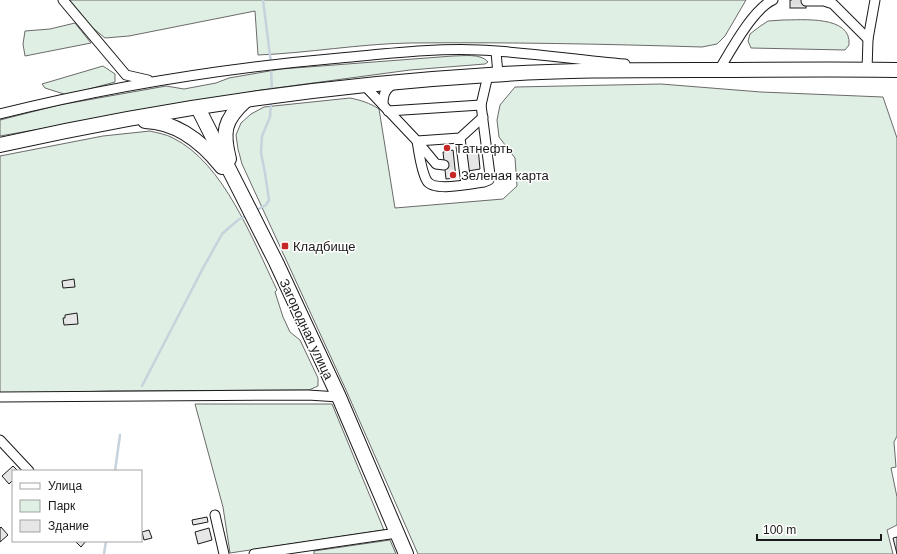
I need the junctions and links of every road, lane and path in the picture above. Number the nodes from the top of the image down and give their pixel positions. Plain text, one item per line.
1 (63, 0) edge
2 (773, 0) edge
3 (875, 0) edge
4 (806, 1) edge
5 (833, 2) edge
6 (868, 39) junction
7 (496, 52) junction
8 (679, 70) junction
9 (719, 70) junction
10 (867, 70) junction
11 (897, 70) edge
12 (493, 74) junction
13 (153, 81) junction
14 (396, 82) junction
15 (364, 85) junction
16 (245, 101) junction
17 (481, 105) junction
18 (198, 108) junction
19 (386, 108) junction
20 (0, 114) edge
21 (483, 117) junction
22 (122, 121) junction
23 (460, 138) junction
24 (417, 141) junction
25 (0, 145) edge
26 (444, 165) tunnel mouth
27 (466, 184) junction
28 (239, 190) junction
29 (0, 397) edge
30 (339, 397) junction
31 (0, 440) edge
32 (28, 470) edge
33 (214, 515) dead end
34 (397, 533) junction
35 (224, 554) edge
36 (254, 554) edge
37 (406, 554) edge

1 - 13 street
2 - 9 street
3 - 6 street
4 - 5 street
5 - 6 street
6 - 10 street
7 - 8 street
7 - 12 street
7 - 13 street
8 - 9 highway
8 - 12 highway
9 - 10 highway
10 - 11 highway
12 - 14 highway
12 - 17 street
13 - 20 street
14 - 15 highway
14 - 19 street
15 - 16 highway
15 - 19 street
16 - 18 highway
16 - 28 highway
17 - 19 street
17 - 21 street
18 - 22 highway
18 - 28 highway, Загородная улица
19 - 24 street
21 - 23 street
21 - 27 street
22 - 25 highway
22 - 28 highway
23 - 24 street
23 - 27 street
24 - 26 street
24 - 27 street
28 - 30 highway, Загородная улица
29 - 30 street
30 - 34 highway, Загородная улица
31 - 32 street
33 - 35 street
34 - 36 street
34 - 37 highway, Загородная улица

